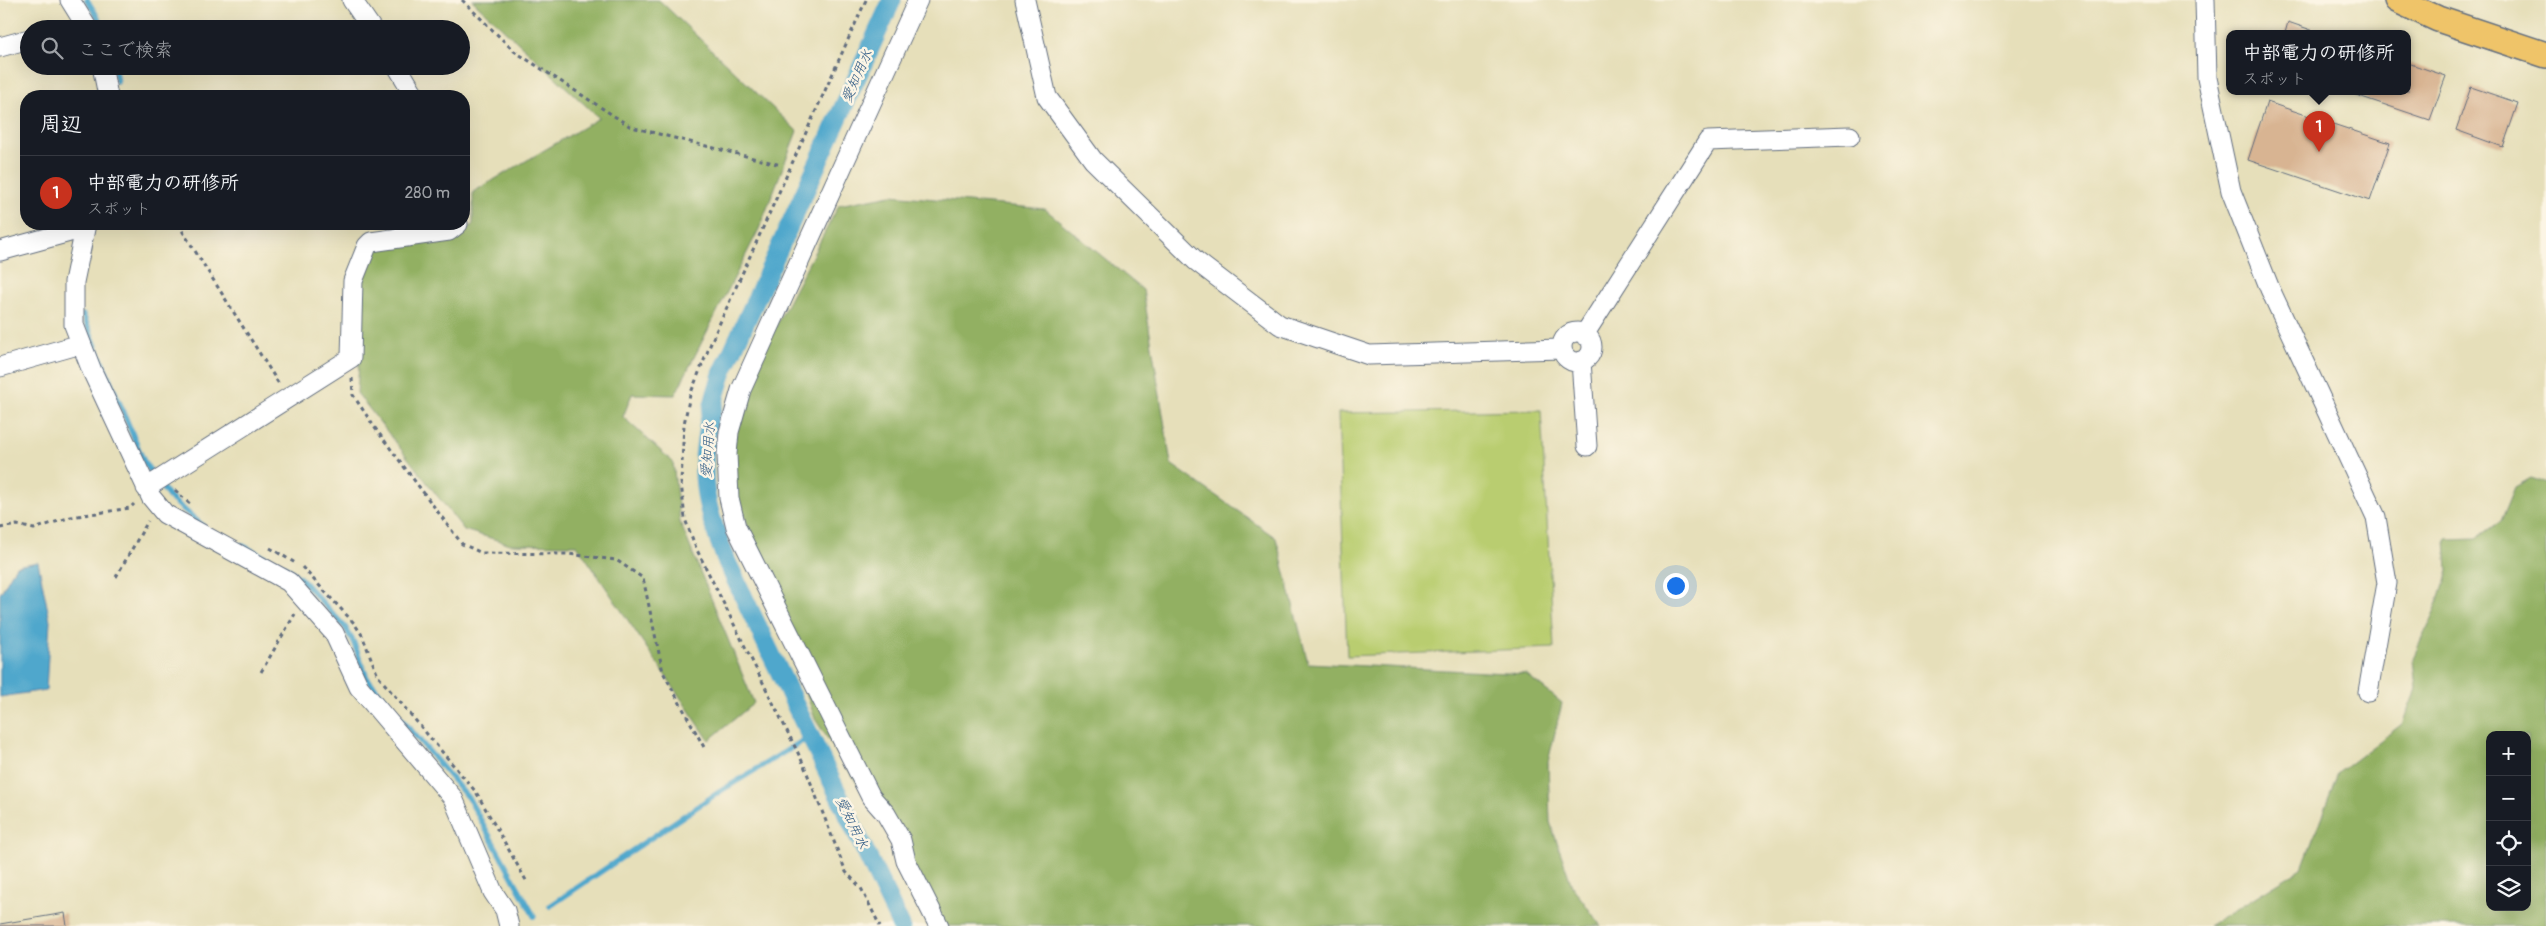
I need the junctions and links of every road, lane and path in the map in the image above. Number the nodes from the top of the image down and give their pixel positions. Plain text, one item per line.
1 (70, 0) edge
2 (352, 0) edge
3 (462, 0) edge
4 (866, 0) edge
5 (918, 0) edge
6 (1025, 0) edge
7 (2205, 0) edge
8 (2397, 0) edge
9 (77, 20) edge
10 (366, 20) edge
11 (20, 42) edge
12 (0, 47) edge
13 (2546, 55) edge
14 (104, 75) edge
15 (402, 75) edge
16 (107, 90) edge
17 (411, 90) edge
18 (1850, 136) dead end
19 (781, 165) dead end
20 (71, 230) edge
21 (84, 230) edge
22 (182, 230) edge
23 (450, 230) edge
24 (0, 251) edge
25 (1584, 335) junction
26 (81, 344) junction
27 (1562, 349) junction
28 (351, 358) junction
29 (1581, 361) junction
30 (0, 367) edge
31 (287, 397) junction
32 (1587, 446) dead end
33 (151, 496) junction
34 (0, 528) edge
35 (116, 576) dead end
36 (306, 601) junction
37 (261, 672) dead end
38 (2368, 692) dead end
39 (705, 749) dead end
40 (509, 926) edge
41 (880, 926) edge
42 (939, 926) edge

1 - 9 street
2 - 10 street
3 - 19 path
4 - 41 path
5 - 42 street
6 - 27 street
7 - 38 street
8 - 13 main road
11 - 12 street
14 - 16 street
15 - 17 street
18 - 25 street
20 - 24 street
21 - 26 street
22 - 31 path
23 - 28 street
25 - 27 street
25 - 29 street
26 - 30 street
26 - 33 street
27 - 29 street
28 - 31 street
28 - 39 path
29 - 32 street
31 - 33 street
33 - 34 path
33 - 35 path
33 - 36 street
36 - 37 path
36 - 40 street

